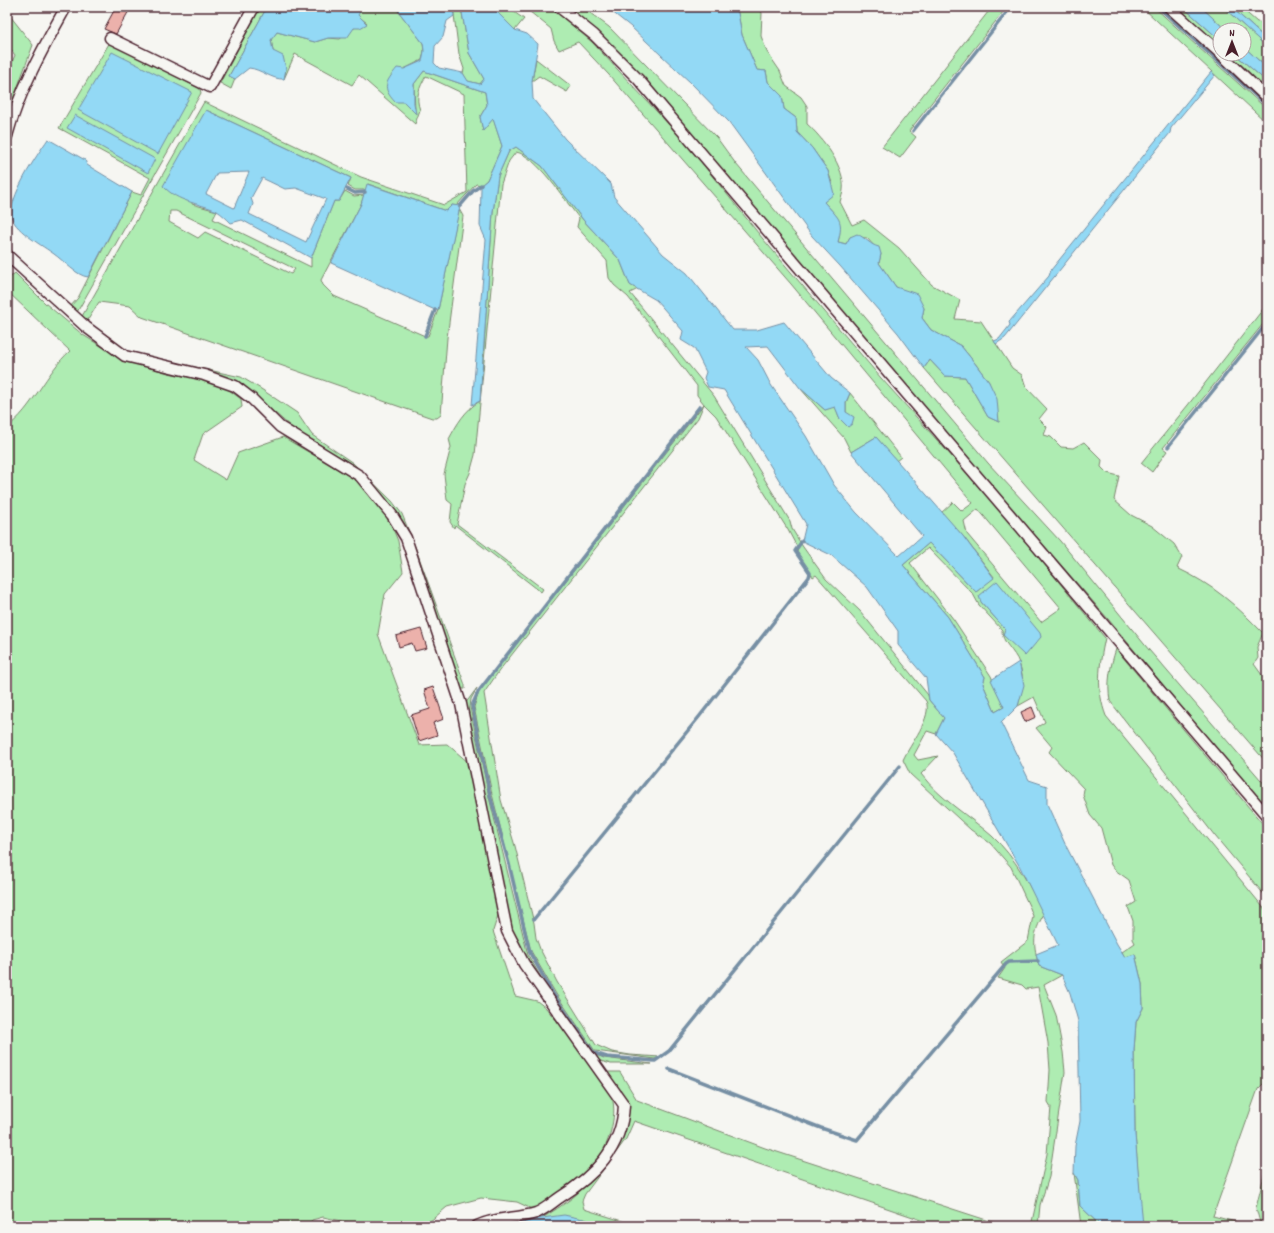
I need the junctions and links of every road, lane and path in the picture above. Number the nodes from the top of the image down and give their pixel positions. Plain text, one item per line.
1 (66, 7) edge
2 (254, 7) edge
3 (559, 7) edge
4 (1169, 7) edge
5 (110, 38) dead end
6 (1212, 45) edge
7 (1230, 62) edge
8 (1267, 98) edge
9 (7, 136) edge
10 (7, 256) edge
11 (1267, 816) edge
12 (477, 1226) edge

1 - 9 street
2 - 5 street
3 - 11 street
4 - 6 street
7 - 8 street
10 - 12 street

